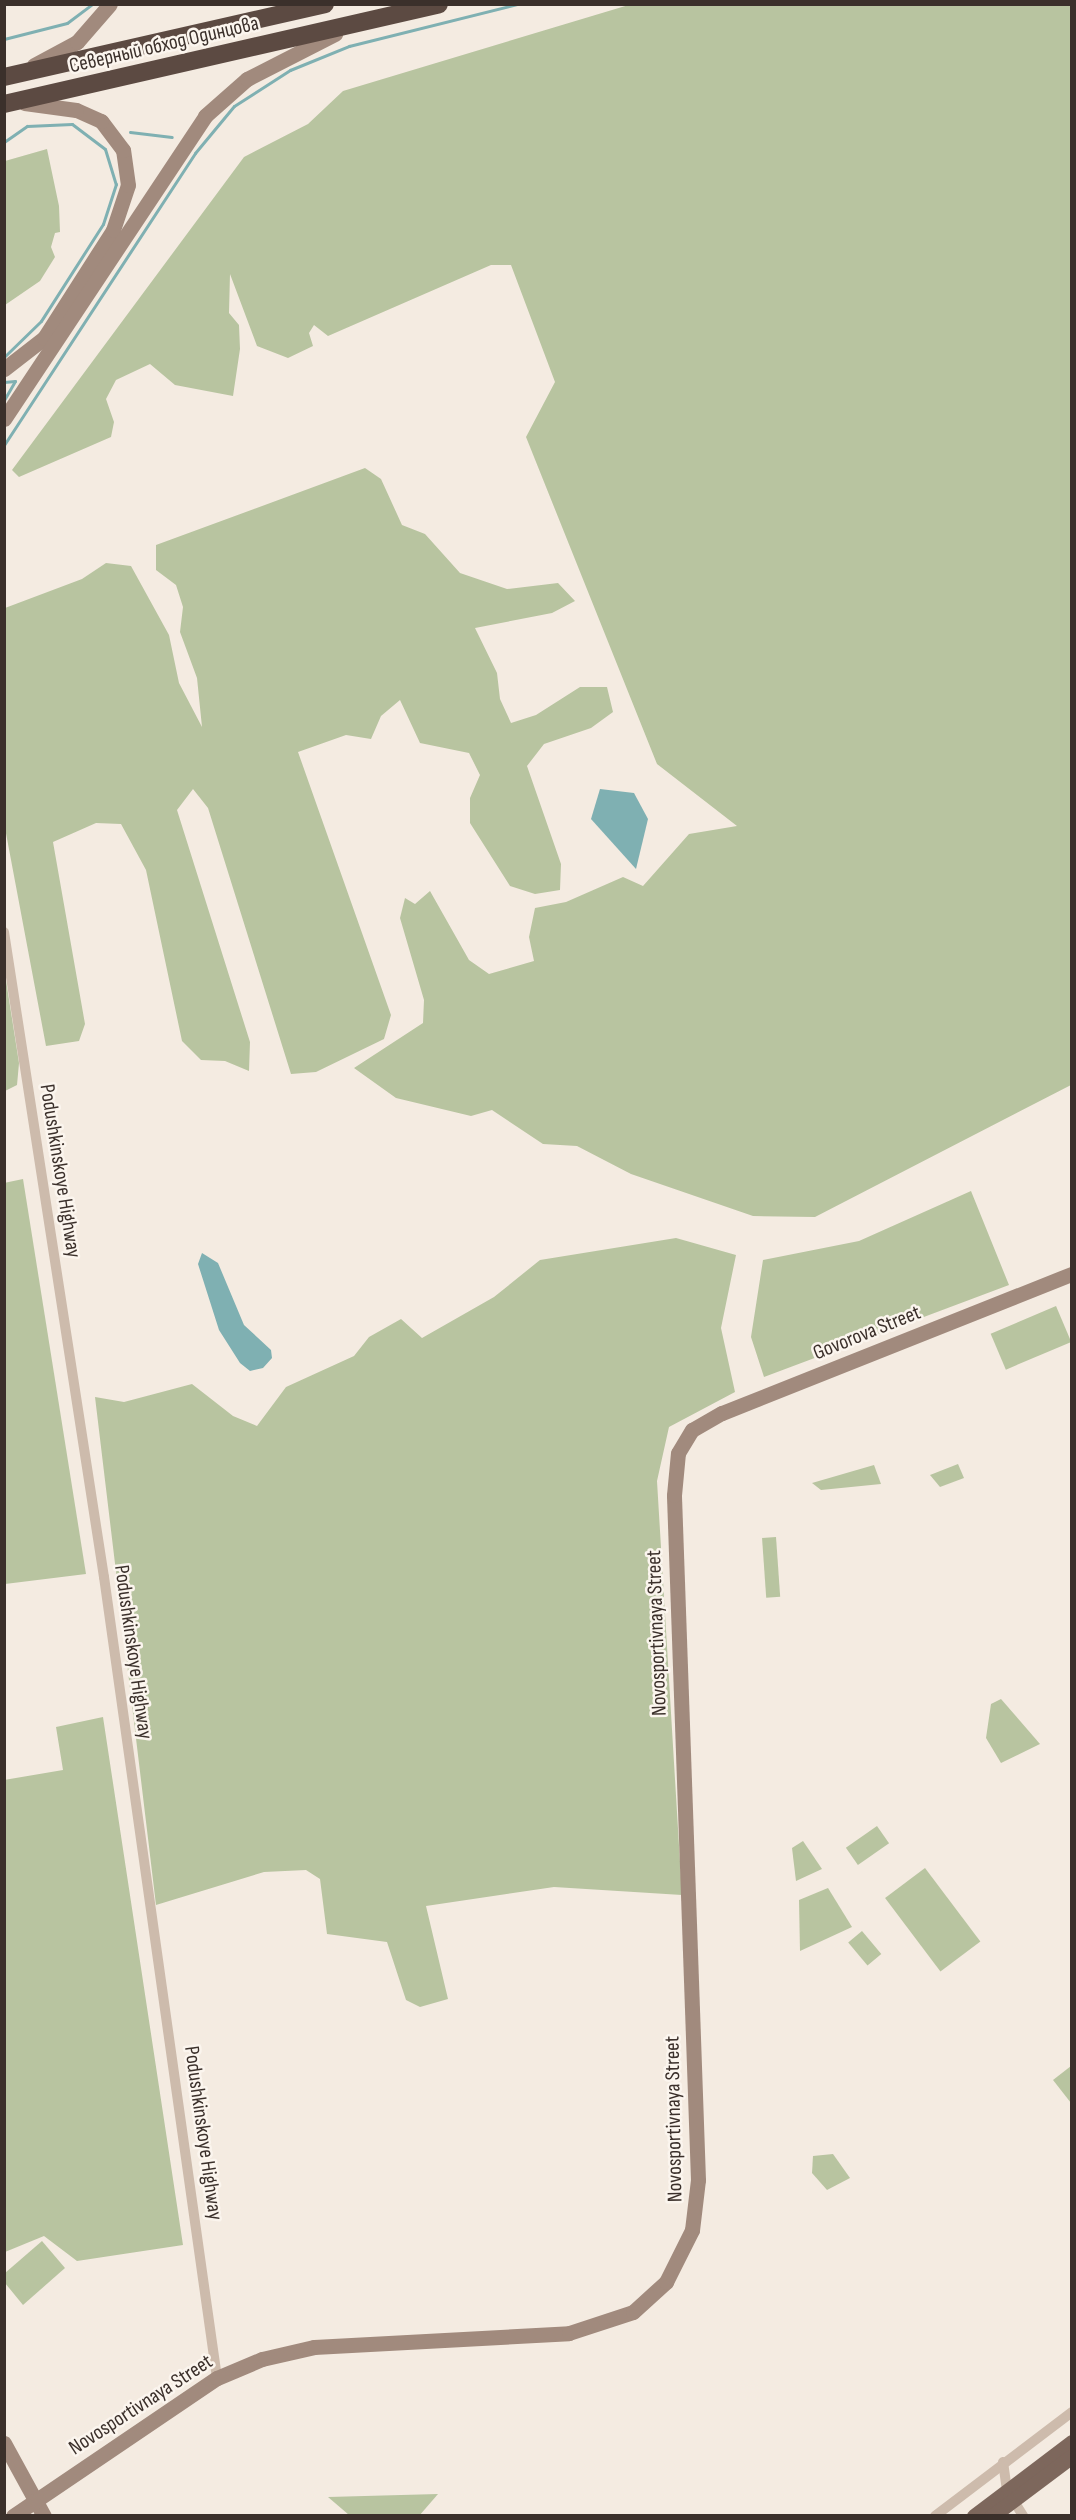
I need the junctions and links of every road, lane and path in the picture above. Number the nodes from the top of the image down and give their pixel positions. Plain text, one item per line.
1 (110, 4) edge
2 (325, 4) edge
3 (439, 4) edge
4 (358, 25) junction
5 (4, 76) edge
6 (5, 104) edge
7 (4, 369) edge
8 (4, 419) edge
9 (4, 932) edge
10 (1071, 1274) edge
11 (684, 1441) joint
12 (217, 2378) junction
13 (1071, 2412) edge
14 (1071, 2442) edge
15 (4, 2443) edge
16 (1071, 2456) edge
17 (1003, 2462) junction
18 (1009, 2496) junction
19 (36, 2500) junction
20 (14, 2516) edge
21 (44, 2516) edge
22 (935, 2516) edge
23 (974, 2516) edge
24 (992, 2516) edge
25 (1023, 2516) edge

1 - 5 main road
2 - 5 highway, Северный обход Одинцова
3 - 4 highway, Северный обход Одинцова
4 - 6 highway, Северный обход Одинцова
4 - 8 main road
6 - 7 main road
9 - 12 street, Podushkinskoye Highway
10 - 11 main road, Govorova Street
11 - 12 main road, Novosportivnaya Street
12 - 19 main road, Novosportivnaya Street
13 - 17 street
14 - 18 main road
15 - 19 main road
16 - 18 main road
17 - 18 street
17 - 22 street
18 - 23 main road
18 - 24 main road
18 - 25 street
19 - 20 main road, Novosportivnaya Street
19 - 21 main road

